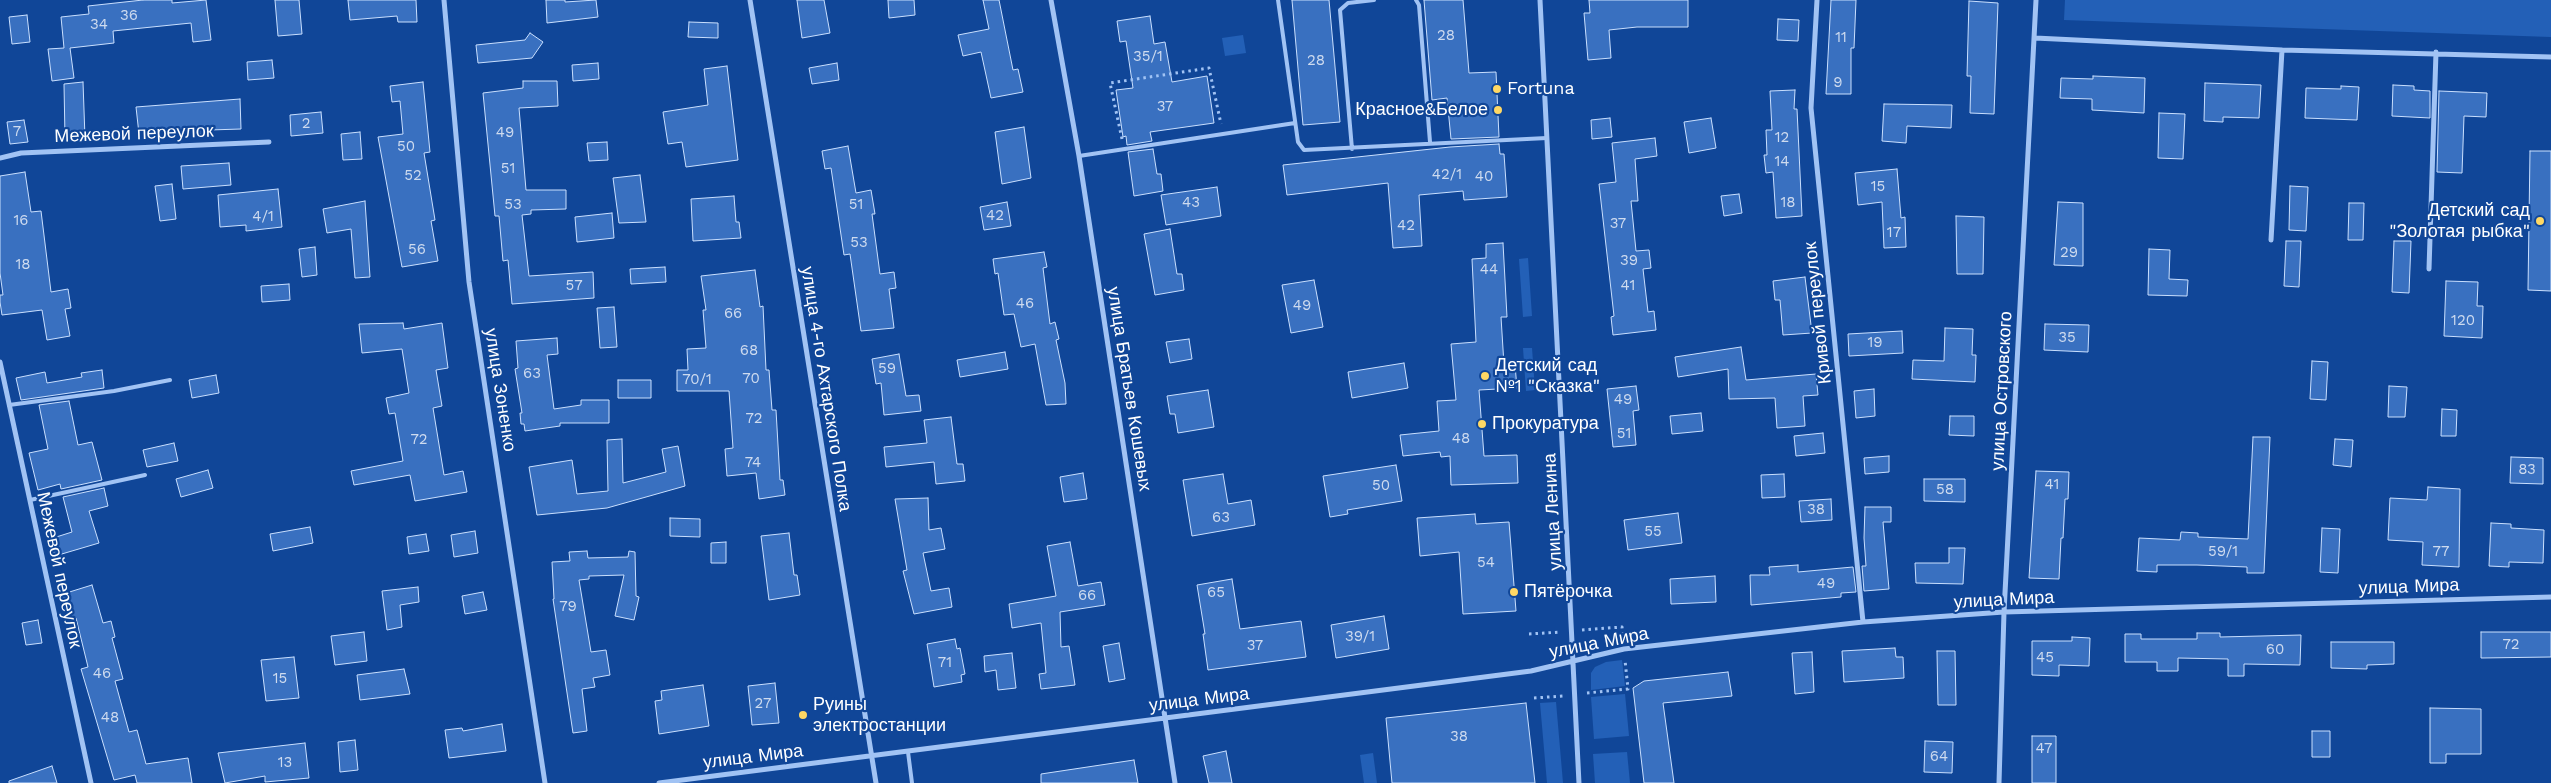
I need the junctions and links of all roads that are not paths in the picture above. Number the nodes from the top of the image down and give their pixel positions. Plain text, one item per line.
1 (444, 0) edge
2 (750, 0) edge
3 (1051, 0) edge
4 (1278, 0) edge
5 (1374, 0) edge
6 (1416, 0) edge
7 (1540, 0) edge
8 (1817, 0) edge
9 (2036, 0) edge
10 (2035, 38) junction
11 (2282, 50) junction
12 (2436, 52) junction
13 (2551, 57) edge
14 (1295, 123) junction
15 (1547, 138) junction
16 (269, 142) dead end
17 (1430, 142) junction
18 (1352, 149) junction
19 (1080, 156) junction
20 (0, 158) edge
21 (2271, 240) dead end
22 (2429, 269) dead end
23 (0, 362) edge
24 (170, 380) dead end
25 (9, 406) junction
26 (145, 475) dead end
27 (30, 500) junction
28 (2551, 597) edge
29 (2004, 612) junction
30 (1863, 622) junction
31 (1573, 660) junction
32 (1166, 718) junction
33 (908, 752) junction
34 (872, 756) junction
35 (91, 783) edge
36 (545, 783) edge
37 (659, 783) edge
38 (876, 783) edge
39 (912, 783) edge
40 (1175, 783) edge
41 (1579, 783) edge
42 (1999, 783) edge

1 - 36 street, улица Зоненко
2 - 34 street, улица 4-го Ахтарского Полка
3 - 19 street, улица Братьев Кошевых
4 - 14 lane
5 - 18 lane
6 - 17 lane
7 - 15 street, улица Ленина
8 - 30 street, Кривой переулок
9 - 10 street, улица Островского
10 - 11 street
10 - 29 street, улица Островского
11 - 12 street
11 - 21 street
12 - 13 street
12 - 22 street
14 - 18 lane
14 - 19 lane
15 - 17 lane
15 - 31 street, улица Ленина
16 - 20 street, Межевой переулок
17 - 18 lane
19 - 32 street, улица Братьев Кошевых
23 - 25 street, Межевой переулок
24 - 25 lane
25 - 27 street, Межевой переулок
26 - 27 lane
27 - 35 street, Межевой переулок
28 - 29 street, улица Мира
29 - 30 street, улица Мира
29 - 42 street, улица Островского
30 - 31 street, улица Мира
31 - 32 street, улица Мира
31 - 41 street, улица Ленина
32 - 33 street, улица Мира
32 - 40 street, улица Братьев Кошевых
33 - 34 street, улица Мира
33 - 39 lane
34 - 37 street, улица Мира
34 - 38 street, улица 4-го Ахтарского Полка

